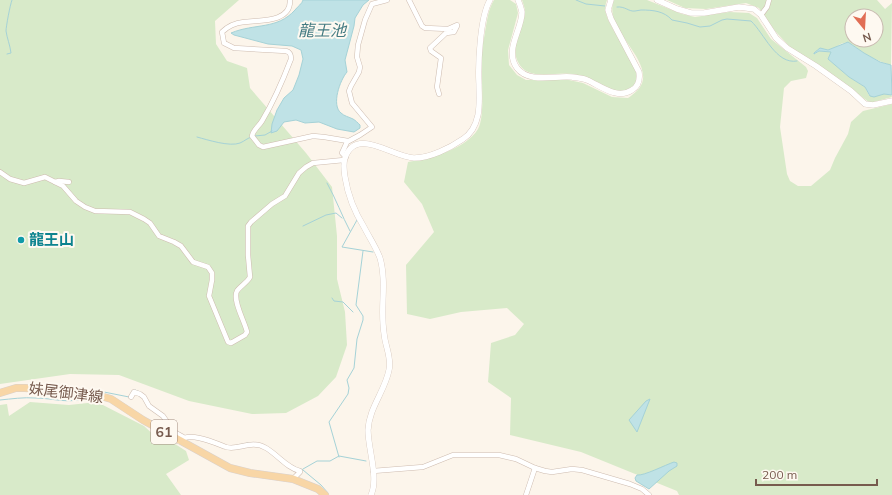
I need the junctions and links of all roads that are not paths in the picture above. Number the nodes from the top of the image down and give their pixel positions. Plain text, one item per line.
1 (290, 0) edge
2 (387, 0) edge
3 (409, 0) edge
4 (490, 0) edge
5 (518, 0) edge
6 (611, 0) edge
7 (657, 0) edge
8 (769, 0) edge
9 (380, 1) edge
10 (761, 16) junction
11 (439, 94) dead end
12 (892, 100) edge
13 (348, 141) junction
14 (345, 158) junction
15 (0, 172) edge
16 (55, 182) junction
17 (69, 182) dead end
18 (0, 393) edge
19 (131, 397) dead end
20 (181, 439) junction
21 (535, 468) junction
22 (373, 471) junction
23 (293, 479) junction
24 (373, 494) edge
25 (325, 495) edge
26 (526, 495) edge
27 (650, 495) edge

1 - 13 street
2 - 9 street
3 - 11 street
4 - 14 street
5 - 6 street
7 - 10 street
8 - 10 street
9 - 13 street
10 - 12 street
13 - 14 street
14 - 16 street
14 - 22 street
15 - 16 street
16 - 17 street
18 - 20 main road, 妹尾御津線 / 61
19 - 20 street
20 - 23 main road, 妹尾御津線 / 61
20 - 23 street
21 - 22 street
21 - 26 street
21 - 27 street
22 - 24 street
23 - 25 main road, 妹尾御津線 / 61

